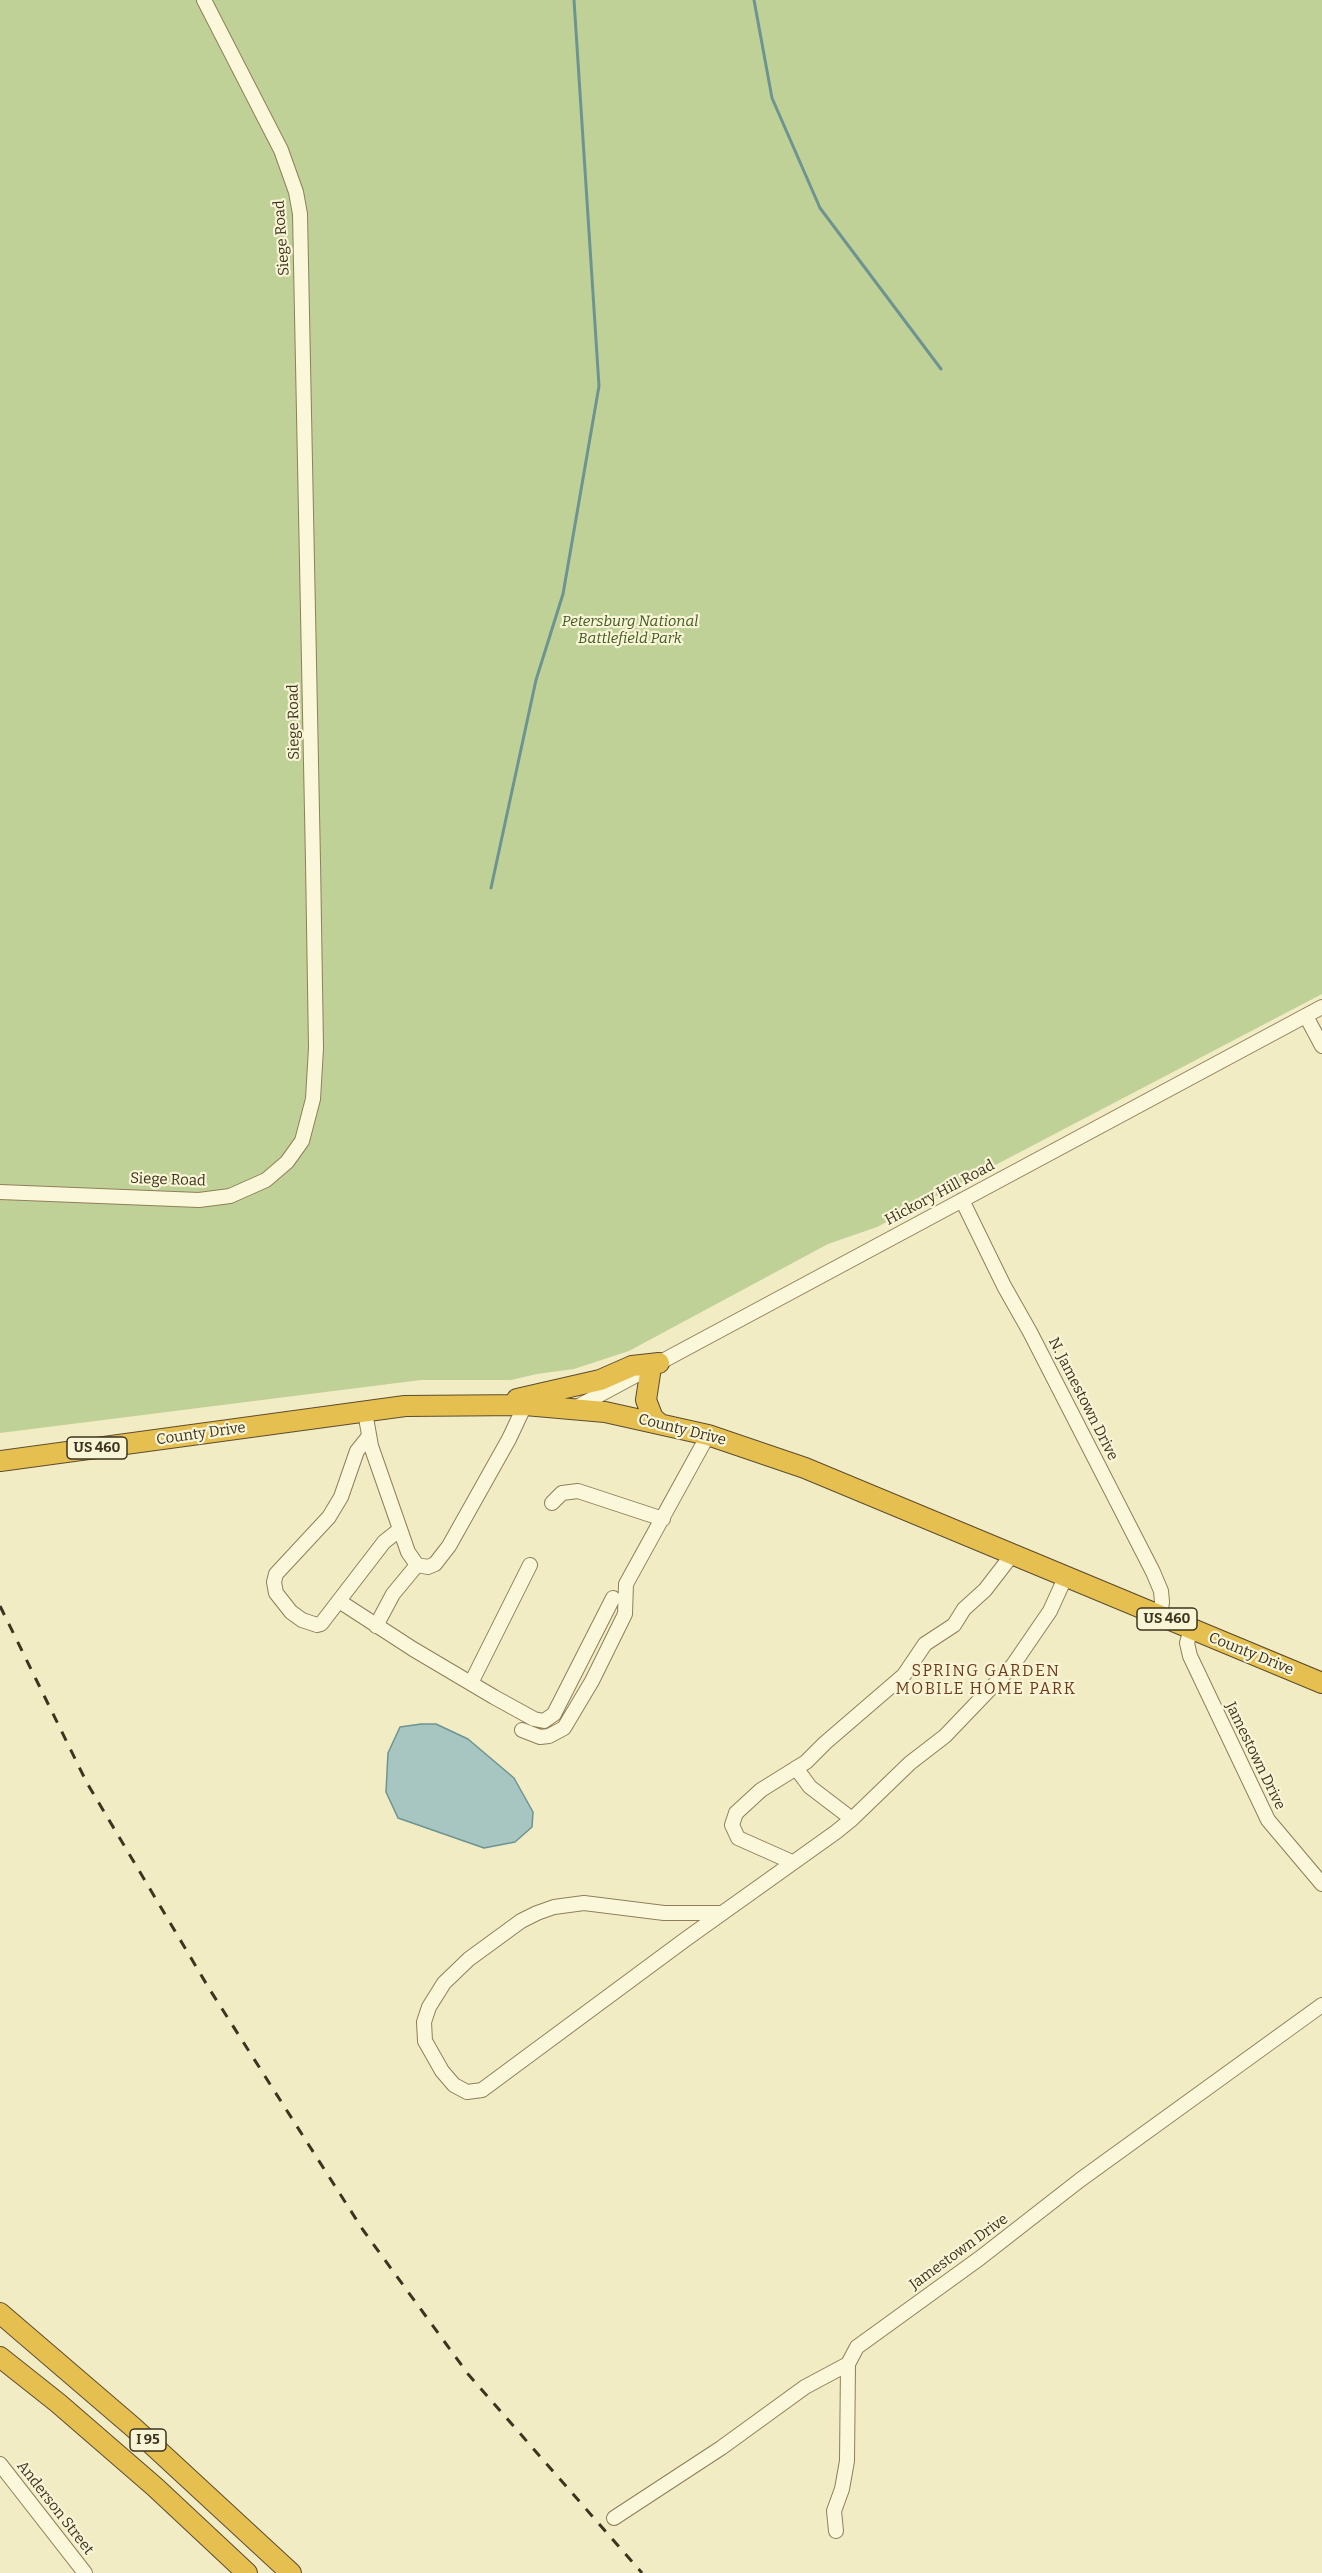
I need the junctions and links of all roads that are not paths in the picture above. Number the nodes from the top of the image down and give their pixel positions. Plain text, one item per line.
1 (204, 0) edge
2 (1322, 1007) edge
3 (1306, 1016) junction
4 (1322, 1046) edge
5 (0, 1192) edge
6 (962, 1200) junction
7 (655, 1365) junction
8 (492, 1405) junction
9 (525, 1406) junction
10 (575, 1408) junction
11 (365, 1412) junction
12 (659, 1423) junction
13 (708, 1435) junction
14 (369, 1436) junction
15 (0, 1461) edge
16 (552, 1503) dead end
17 (663, 1519) junction
18 (399, 1530) junction
19 (1012, 1556) junction
20 (417, 1565) junction
21 (530, 1565) dead end
22 (1065, 1578) junction
23 (612, 1598) dead end
24 (339, 1601) junction
25 (1160, 1617) junction
26 (376, 1626) junction
27 (1191, 1629) junction
28 (471, 1683) junction
29 (1322, 1683) edge
30 (522, 1730) dead end
31 (796, 1768) junction
32 (852, 1819) junction
33 (792, 1862) junction
34 (1322, 1884) edge
35 (721, 1913) junction
36 (1322, 2006) edge
37 (0, 2313) edge
38 (0, 2357) edge
39 (848, 2364) junction
40 (0, 2464) edge
41 (614, 2518) dead end
42 (836, 2531) dead end
43 (85, 2573) edge
44 (246, 2573) edge
45 (291, 2573) edge

1 - 5 street, Siege Road
2 - 3 street, Hickory Hill Road
3 - 4 street
3 - 6 street, Hickory Hill Road
6 - 7 street, Hickory Hill Road
6 - 25 street, N. Jamestown Drive
7 - 8 highway
7 - 10 street, Hickory Hill Road
7 - 12 highway
8 - 9 highway, County Drive / US 460
8 - 11 highway, County Drive / US 460
9 - 10 highway, County Drive / US 460
9 - 20 street
10 - 12 highway, County Drive / US 460
11 - 14 street
11 - 15 highway, County Drive / US 460
12 - 13 highway, County Drive / US 460
13 - 17 street
13 - 19 highway, County Drive / US 460
14 - 18 street
14 - 24 street
16 - 17 street
17 - 30 street
18 - 20 street
18 - 24 street
19 - 22 highway, County Drive / US 460
19 - 31 street
20 - 26 street
21 - 28 street
22 - 25 highway, County Drive / US 460
22 - 32 street
23 - 28 street
24 - 26 street
25 - 27 highway, County Drive / US 460
26 - 28 street
27 - 29 highway, County Drive / US 460
27 - 34 street, Jamestown Drive
31 - 32 street
31 - 33 street
32 - 33 street
33 - 35 street
35 - 35 street
36 - 39 street, Jamestown Drive
37 - 45 highway, I 95
38 - 44 highway, I 95
39 - 41 street, Jamestown Drive
39 - 42 street
40 - 43 street, Anderson Street

